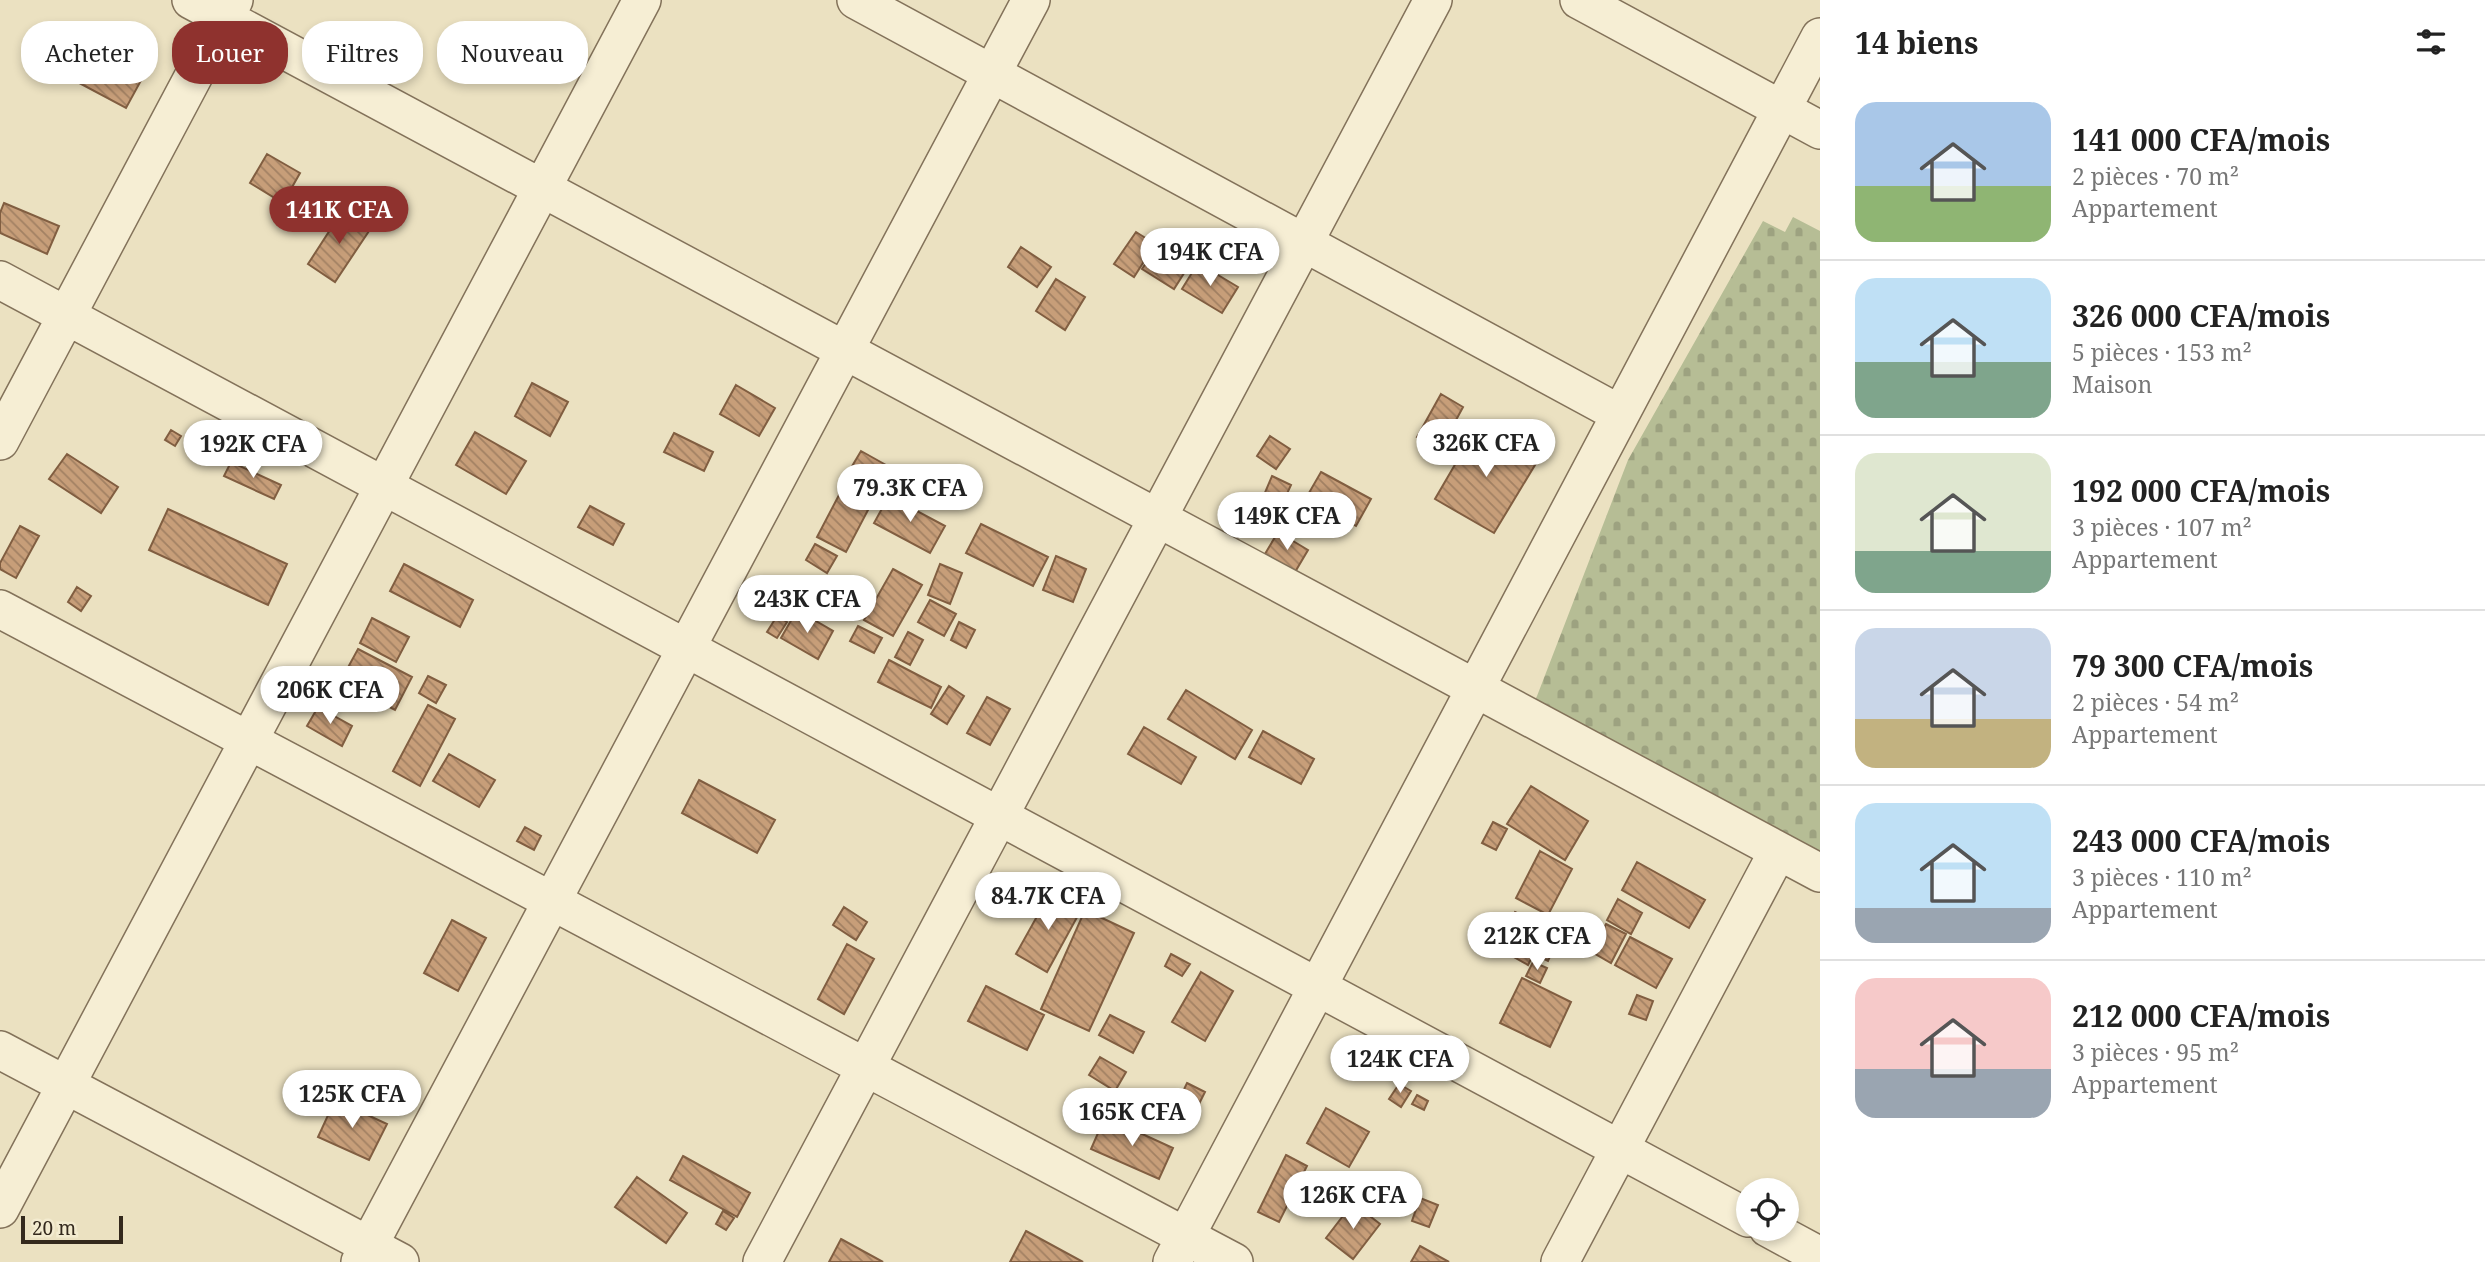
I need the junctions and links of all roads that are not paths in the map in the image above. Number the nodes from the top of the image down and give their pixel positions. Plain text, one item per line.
1 (191, 0) edge
2 (642, 0) edge
3 (856, 0) edge
4 (1031, 0) edge
5 (1433, 0) edge
6 (1579, 0) edge
7 (230, 9) edge
8 (1820, 37) edge
9 (992, 74) junction
10 (1782, 109) junction
11 (1820, 130) edge
12 (542, 188) junction
13 (1304, 243) junction
14 (0, 280) edge
15 (67, 316) junction
16 (845, 350) junction
17 (1620, 414) junction
18 (0, 441) edge
19 (384, 486) junction
20 (1157, 518) junction
21 (0, 609) edge
22 (687, 648) junction
23 (1475, 688) junction
24 (249, 741) junction
25 (999, 816) junction
26 (1778, 851) junction
27 (1820, 873) edge
28 (552, 901) junction
29 (1317, 986) junction
30 (0, 1050) edge
31 (866, 1067) junction
32 (65, 1085) junction
33 (1620, 1149) junction
34 (0, 1209) edge
35 (1736, 1212) edge
36 (1792, 1241) edge
37 (1179, 1249) edge
38 (364, 1254) edge
39 (1820, 1256) edge
40 (400, 1262) edge
41 (762, 1262) edge
42 (1234, 1262) edge
43 (1560, 1262) edge

1 - 7 street
2 - 12 street
3 - 9 street
4 - 9 street
5 - 13 street
6 - 10 street
7 - 12 street
7 - 15 street
8 - 10 street
9 - 13 street
9 - 16 street
10 - 11 street
10 - 17 street
12 - 16 street
12 - 19 street
13 - 17 street
13 - 20 street
14 - 15 street
15 - 18 street
15 - 19 street
16 - 20 street
16 - 22 street
17 - 23 street
19 - 22 street
19 - 24 street
20 - 23 street
20 - 25 street
21 - 24 street
22 - 25 street
22 - 28 street
23 - 26 street
23 - 29 street
24 - 28 street
24 - 32 street
25 - 29 street
25 - 31 street
26 - 27 street
26 - 33 street
28 - 31 street
28 - 38 street
29 - 33 street
29 - 37 street
30 - 32 street
31 - 37 street
31 - 41 street
32 - 34 street
32 - 38 street
33 - 35 street
33 - 43 street
36 - 39 street
37 - 42 street
38 - 40 street

